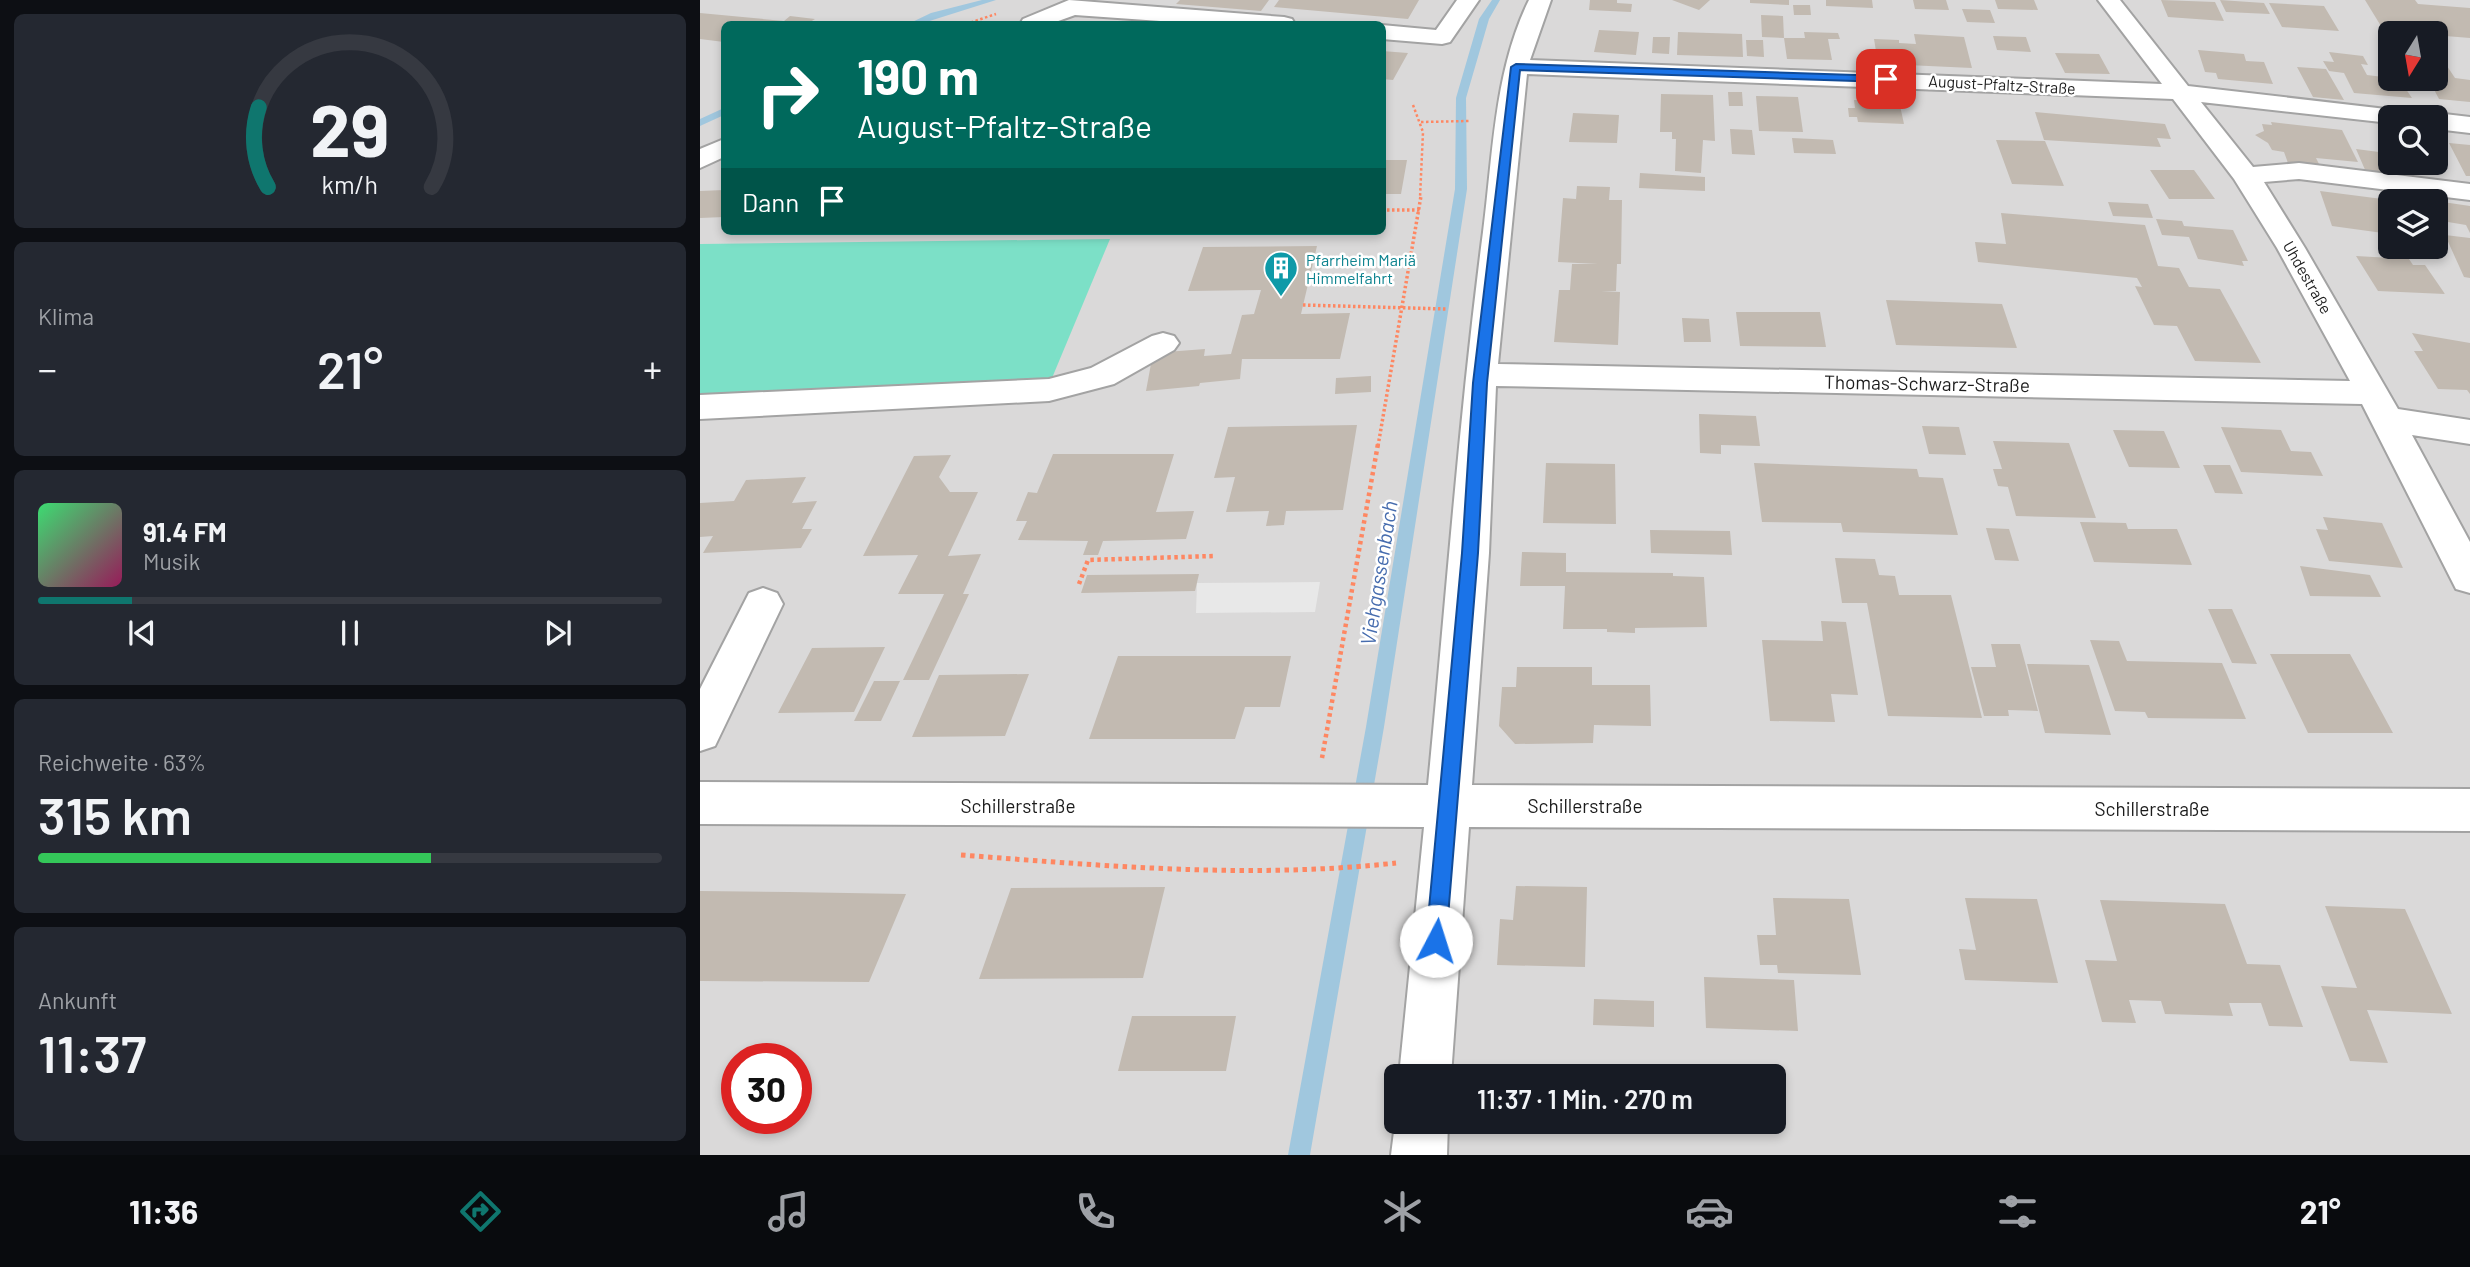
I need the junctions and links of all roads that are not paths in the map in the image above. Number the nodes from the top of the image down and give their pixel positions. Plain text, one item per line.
1 (1468, 0) edge
2 (1540, 0) edge
3 (2109, 0) edge
4 (1077, 4) edge
5 (1038, 21) edge
6 (1253, 21) edge
7 (1386, 32) edge
8 (1516, 67) junction
9 (2180, 92) junction
10 (2378, 114) edge
11 (2448, 122) edge
12 (2470, 125) edge
13 (721, 149) edge
14 (700, 160) edge
15 (2246, 176) junction
16 (2470, 192) edge
17 (1163, 344) dead end
18 (1482, 375) junction
19 (2380, 406) junction
20 (700, 407) edge
21 (2470, 432) edge
22 (2470, 578) edge
23 (763, 604) dead end
24 (700, 732) edge
25 (700, 803) edge
26 (1426, 804) junction
27 (2470, 810) edge
28 (1425, 1064) edge
29 (1420, 1134) edge
30 (1419, 1155) edge

1 - 7 street
2 - 8 street
3 - 9 street, Uhdestraße
4 - 5 street
4 - 6 street
8 - 9 street, August-Pfaltz-Straße
8 - 18 street
9 - 10 street, August-Pfaltz-Straße
9 - 15 street, Uhdestraße
11 - 12 street
13 - 14 street
15 - 16 street
15 - 19 street, Uhdestraße
17 - 20 street
18 - 19 street, Thomas-Schwarz-Straße
18 - 26 street
19 - 21 street, Thomas-Schwarz-Straße
19 - 22 street, Uhdestraße
23 - 24 street
25 - 26 street, Schillerstraße
26 - 27 street, Schillerstraße
26 - 28 street
29 - 30 street

